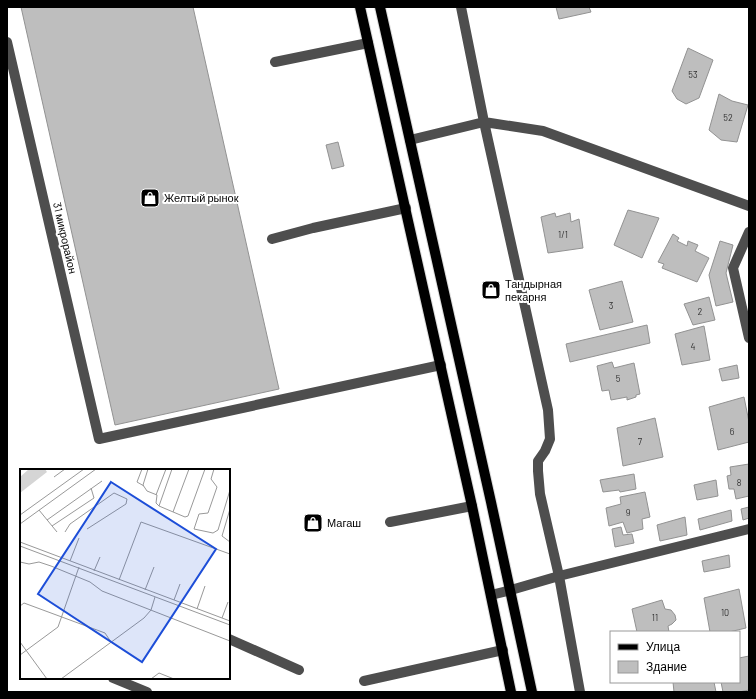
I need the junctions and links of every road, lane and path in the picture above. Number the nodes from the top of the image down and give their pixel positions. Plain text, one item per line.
1 (360, 7) edge
2 (380, 7) edge
3 (461, 7) edge
4 (7, 42) edge
5 (368, 43) junction
6 (275, 62) dead end
7 (484, 122) junction
8 (410, 140) junction
9 (749, 206) edge
10 (406, 208) junction
11 (749, 232) edge
12 (272, 239) dead end
13 (749, 338) edge
14 (441, 365) junction
15 (472, 506) junction
16 (390, 522) dead end
17 (749, 529) edge
18 (559, 576) junction
19 (511, 590) junction
20 (491, 595) junction
21 (230, 639) edge
22 (503, 650) junction
23 (299, 670) dead end
24 (115, 679) edge
25 (364, 681) dead end
26 (147, 692) edge
27 (512, 692) edge
28 (532, 692) edge
29 (580, 692) edge

1 - 5 main road
2 - 8 main road
3 - 7 street
4 - 14 street, 31 микрорайон
5 - 6 street
5 - 10 main road
7 - 8 street
7 - 9 street
7 - 18 street
8 - 19 main road
10 - 12 street
10 - 14 main road
11 - 13 street
14 - 15 main road
15 - 16 street
15 - 20 main road
17 - 18 street
18 - 19 street
18 - 29 street
19 - 20 street
19 - 28 main road
20 - 22 main road
21 - 23 street
22 - 25 street
22 - 27 main road
24 - 26 street

